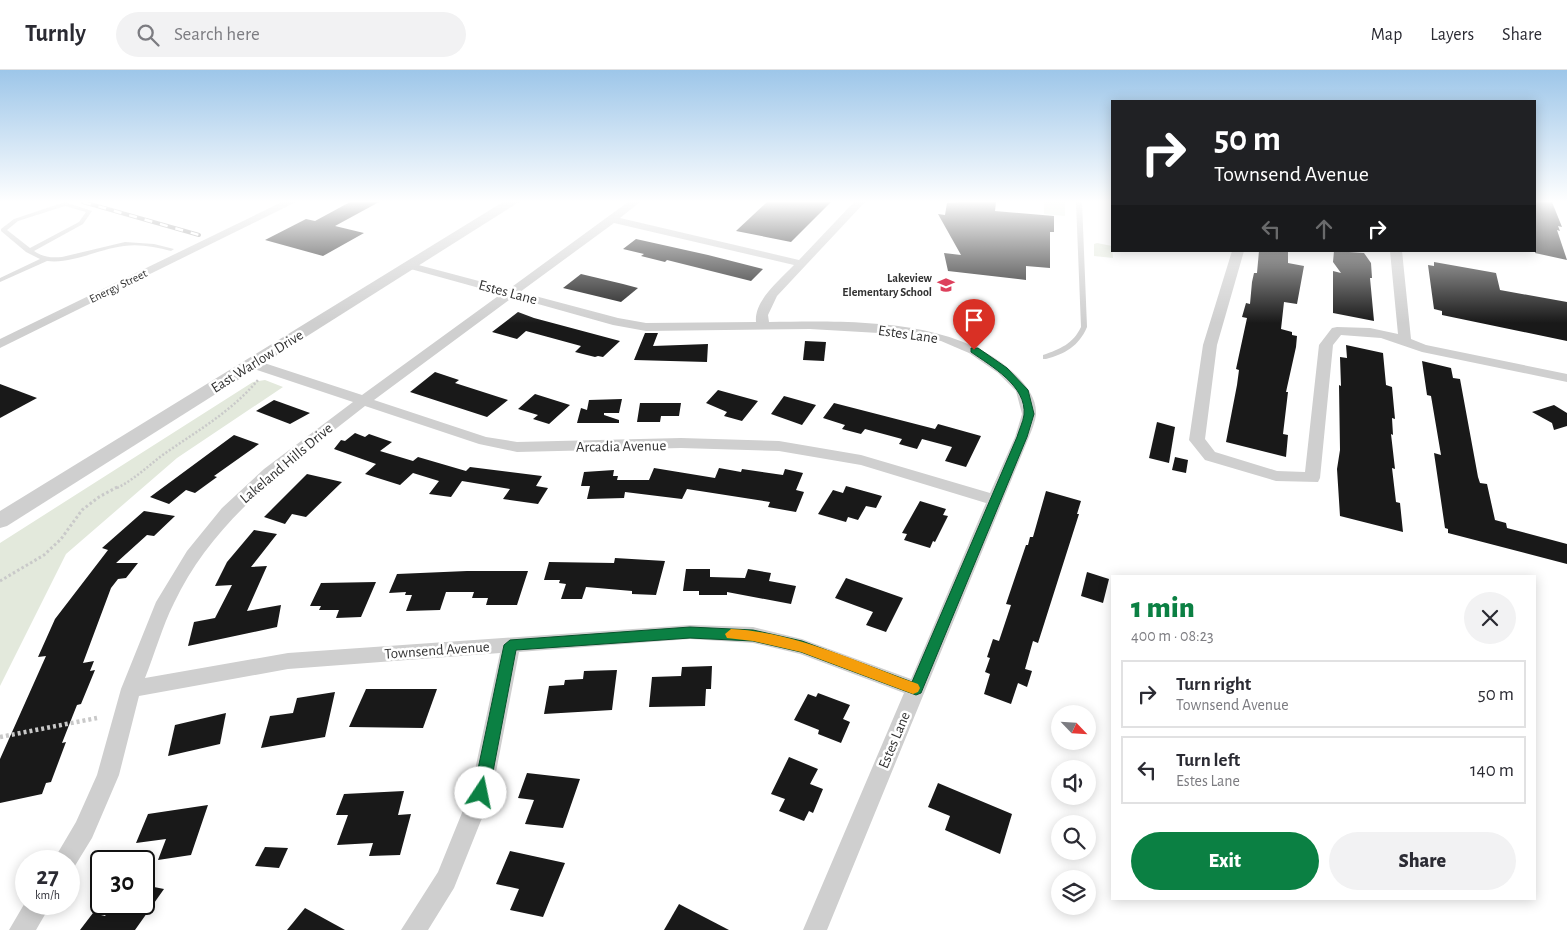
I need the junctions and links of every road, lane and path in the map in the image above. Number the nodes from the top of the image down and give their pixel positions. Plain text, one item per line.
1 (20, 242) edge
2 (46, 242) edge
3 (208, 242) edge
4 (449, 242) edge
5 (580, 242) edge
6 (710, 242) edge
7 (822, 242) edge
8 (1081, 242) edge
9 (171, 249) dead end
10 (31, 250) junction
11 (1238, 252) edge
12 (1396, 252) edge
13 (46, 259) junction
14 (802, 264) junction
15 (410, 266) junction
16 (0, 280) edge
17 (510, 293) junction
18 (763, 324) junction
19 (1405, 340) junction
20 (0, 344) edge
21 (1046, 357) dead end
22 (255, 372) junction
23 (1567, 378) edge
24 (363, 401) junction
25 (995, 500) junction
26 (0, 521) edge
27 (0, 581) edge
28 (510, 645) junction
29 (132, 689) junction
30 (916, 689) junction
31 (97, 718) dead end
32 (0, 737) edge
33 (72, 850) edge
34 (31, 915) edge
35 (21, 930) edge
36 (413, 930) edge
37 (815, 930) edge

1 - 10 lane
2 - 10 lane
3 - 20 street, Energy Street
4 - 15 street, East Warlow Drive
5 - 17 street, Lakeland Hills Drive
6 - 14 street
7 - 14 street
8 - 21 lane
9 - 13 lane
10 - 13 lane
11 - 19 street
12 - 19 street
13 - 16 lane
14 - 18 street
15 - 17 street, Estes Lane
15 - 22 street, East Warlow Drive
17 - 18 street, Estes Lane
17 - 24 street, Lakeland Hills Drive
18 - 25 street, Estes Lane
19 - 23 street
22 - 24 street, Arcadia Avenue
22 - 26 street, East Warlow Drive
22 - 27 path
24 - 25 street, Arcadia Avenue
24 - 29 street, Lakeland Hills Drive
25 - 30 street, Estes Lane
28 - 29 street, Townsend Avenue
28 - 30 street, Townsend Avenue
28 - 36 street
29 - 33 street, Lakeland Hills Drive
30 - 37 street, Estes Lane
31 - 32 path
34 - 35 street

